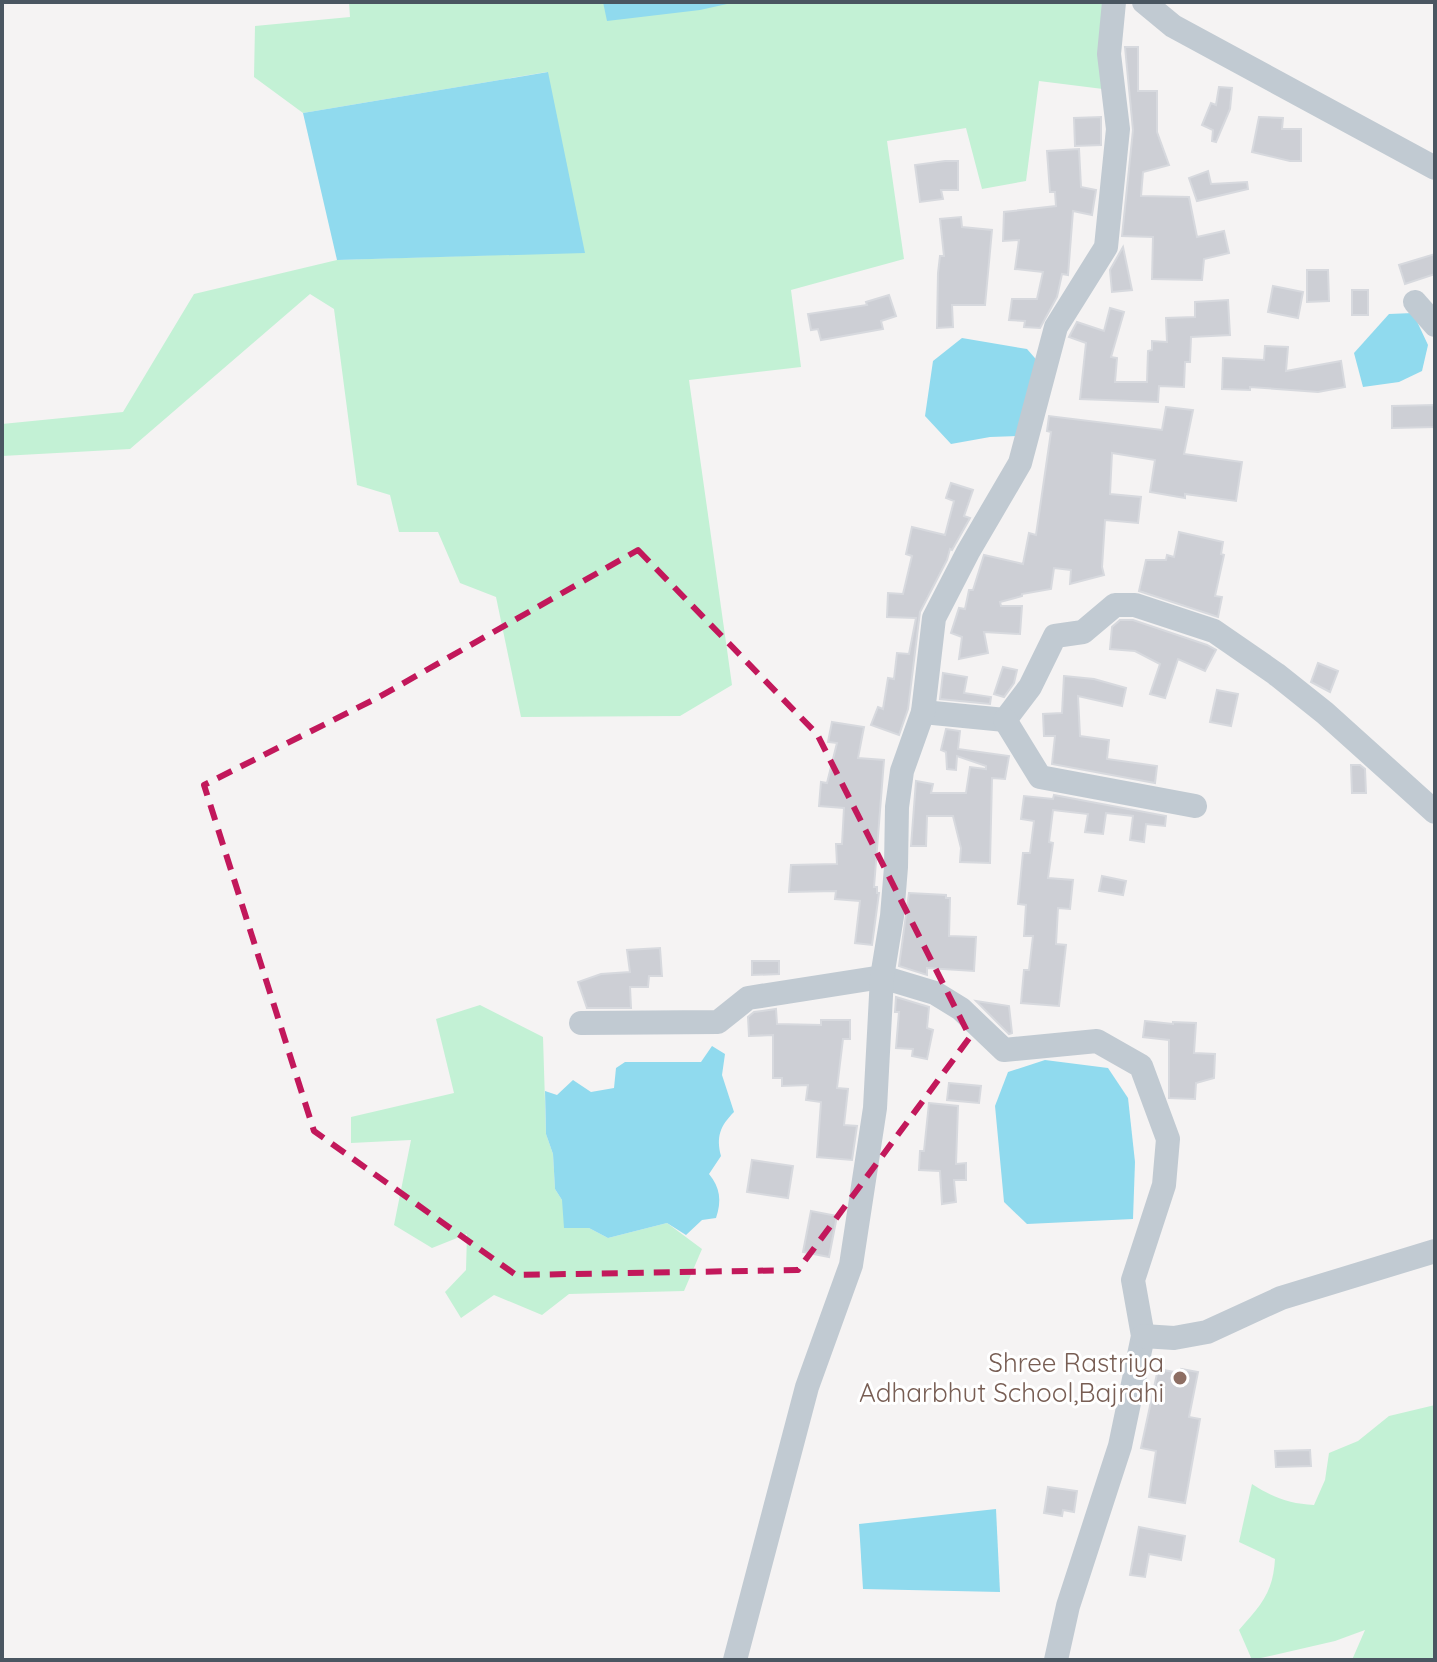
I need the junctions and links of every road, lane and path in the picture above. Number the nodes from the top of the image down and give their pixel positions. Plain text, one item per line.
1 (1114, 2) edge
2 (1144, 2) edge
3 (1435, 168) edge
4 (1415, 302) dead end
5 (1435, 325) edge
6 (923, 712) junction
7 (1005, 720) junction
8 (1195, 806) dead end
9 (1435, 812) edge
10 (882, 977) junction
11 (581, 1023) dead end
12 (1435, 1251) edge
13 (1143, 1336) junction
14 (735, 1660) edge
15 (1056, 1660) edge

1 - 6 street
2 - 3 street
4 - 5 street
6 - 7 street
6 - 10 street
7 - 8 street
7 - 9 street
10 - 11 street
10 - 13 street
10 - 14 street
12 - 13 street
13 - 15 street

